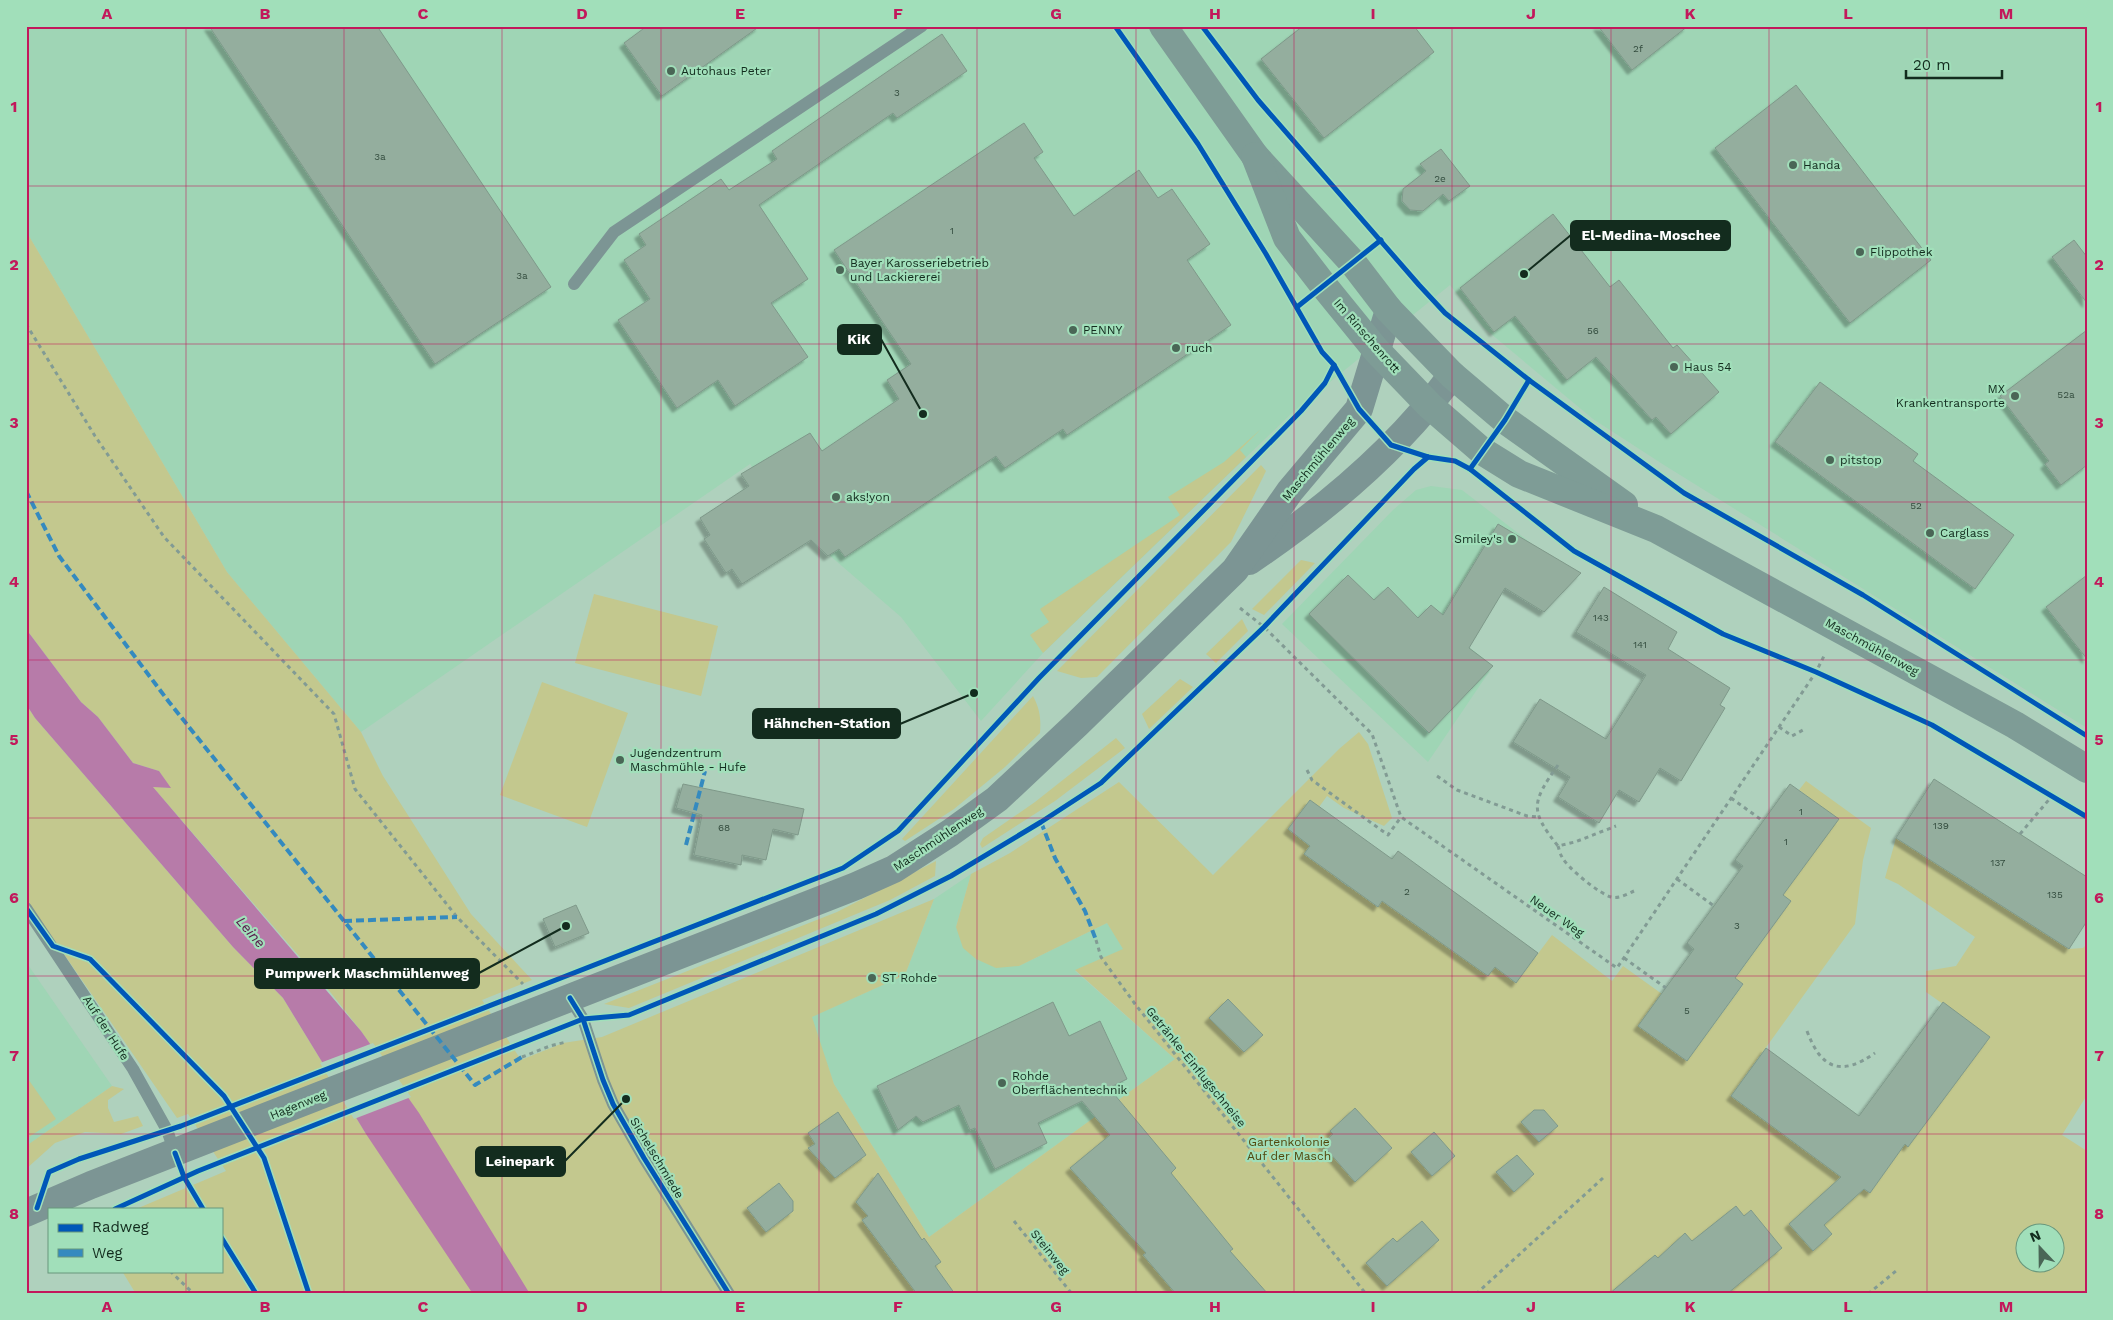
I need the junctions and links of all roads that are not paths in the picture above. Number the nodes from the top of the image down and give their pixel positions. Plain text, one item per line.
1 (922, 26) edge
2 (1163, 26) edge
3 (1255, 156) junction
4 (574, 284) dead end
5 (1390, 310) junction
6 (1376, 350) junction
7 (1452, 375) junction
8 (1430, 406) junction
9 (1656, 528) junction
10 (1235, 570) junction
11 (2087, 769) edge
12 (26, 908) edge
13 (570, 998) junction
14 (182, 1151) junction
15 (26, 1213) edge
16 (729, 1294) edge

1 - 4 lane
2 - 3 main road, Im Rinschenrott
3 - 5 main road, Im Rinschenrott
3 - 6 main road, Im Rinschenrott
5 - 6 street, Maschmühlenweg
5 - 7 main road, Maschmühlenweg
6 - 8 main road, Im Rinschenrott
6 - 10 street, Maschmühlenweg
7 - 8 street, Maschmühlenweg
7 - 9 main road, Maschmühlenweg
8 - 9 main road, Maschmühlenweg
8 - 10 street, Maschmühlenweg
9 - 11 main road, Maschmühlenweg
10 - 13 street, Maschmühlenweg
12 - 14 lane, Auf der Hufe
13 - 14 street, Hagenweg
13 - 16 lane, Sichelschmiede
14 - 15 street, Hagenweg

